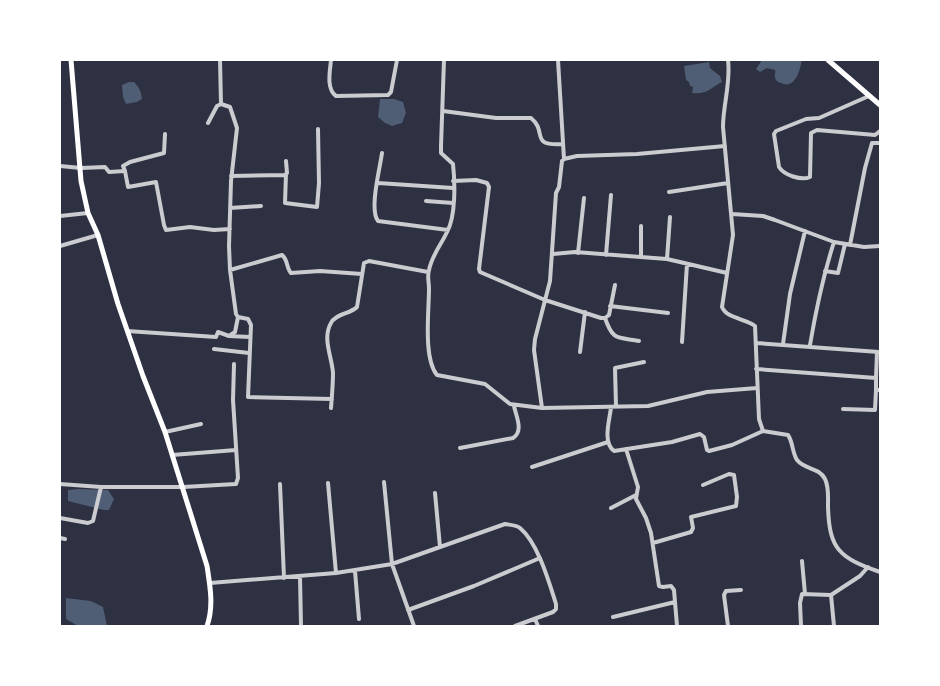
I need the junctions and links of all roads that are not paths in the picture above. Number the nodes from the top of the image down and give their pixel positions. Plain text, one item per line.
1 (71, 60) edge
2 (220, 60) edge
3 (331, 60) edge
4 (397, 60) edge
5 (444, 60) edge
6 (558, 60) edge
7 (728, 60) edge
8 (828, 60) edge
9 (869, 96) junction
10 (220, 104) junction
11 (880, 105) edge
12 (442, 111) junction
13 (208, 123) dead end
14 (318, 129) dead end
15 (880, 131) edge
16 (165, 134) dead end
17 (880, 143) edge
18 (562, 144) junction
19 (725, 146) junction
20 (382, 153) dead end
21 (564, 159) junction
22 (286, 162) dead end
23 (60, 166) edge
24 (80, 168) junction
25 (125, 171) junction
26 (286, 174) junction
27 (231, 176) junction
28 (453, 181) junction
29 (378, 183) junction
30 (728, 183) junction
31 (454, 188) junction
32 (669, 192) dead end
33 (610, 195) dead end
34 (584, 198) dead end
35 (426, 201) dead end
36 (453, 203) junction
37 (261, 206) dead end
38 (230, 208) junction
39 (88, 213) junction
40 (732, 214) junction
41 (60, 216) edge
42 (670, 217) dead end
43 (641, 226) dead end
44 (230, 229) junction
45 (448, 230) junction
46 (804, 231) junction
47 (98, 235) junction
48 (834, 242) junction
49 (848, 244) junction
50 (60, 246) edge
51 (880, 246) edge
52 (578, 253) junction
53 (553, 254) junction
54 (606, 255) junction
55 (640, 258) junction
56 (667, 260) junction
57 (687, 264) junction
58 (230, 270) junction
59 (825, 271) junction
60 (428, 272) junction
61 (727, 273) junction
62 (362, 274) junction
63 (615, 285) dead end
64 (545, 300) junction
65 (610, 306) junction
66 (585, 312) junction
67 (668, 313) dead end
68 (238, 316) junction
69 (606, 318) junction
70 (127, 331) junction
71 (229, 336) junction
72 (250, 337) junction
73 (639, 341) dead end
74 (682, 342) dead end
75 (756, 343) junction
76 (783, 344) junction
77 (810, 346) junction
78 (214, 349) dead end
79 (580, 352) dead end
80 (879, 352) edge
81 (249, 353) junction
82 (644, 362) dead end
83 (234, 364) dead end
84 (756, 369) junction
85 (876, 378) junction
86 (757, 388) junction
87 (878, 390) edge
88 (332, 399) junction
89 (514, 406) junction
90 (614, 407) junction
91 (331, 408) dead end
92 (542, 408) junction
93 (843, 409) dead end
94 (201, 424) dead end
95 (763, 431) junction
96 (165, 432) junction
97 (608, 442) junction
98 (460, 448) dead end
99 (626, 449) junction
100 (236, 450) junction
101 (172, 454) junction
102 (532, 467) dead end
103 (384, 482) dead end
104 (328, 483) dead end
105 (60, 484) edge
106 (280, 484) dead end
107 (101, 486) junction
108 (703, 486) dead end
109 (183, 487) junction
110 (435, 493) dead end
111 (636, 495) junction
112 (611, 508) dead end
113 (60, 518) edge
114 (60, 538) edge
115 (66, 539) dead end
116 (652, 543) junction
117 (440, 547) junction
118 (540, 558) junction
119 (802, 561) dead end
120 (392, 564) junction
121 (868, 567) junction
122 (355, 571) junction
123 (880, 572) edge
124 (336, 573) junction
125 (300, 577) junction
126 (284, 578) junction
127 (210, 583) junction
128 (741, 590) dead end
129 (805, 594) junction
130 (831, 595) junction
131 (675, 602) junction
132 (408, 610) junction
133 (612, 617) dead end
134 (359, 619) dead end
135 (535, 619) junction
136 (207, 626) edge
137 (301, 626) edge
138 (414, 626) edge
139 (515, 626) edge
140 (538, 626) edge
141 (677, 626) edge
142 (728, 626) edge
143 (801, 626) edge
144 (834, 626) edge

1 - 24 main road
2 - 10 street
3 - 4 street
5 - 12 street
6 - 18 street
7 - 19 street
8 - 9 main road
9 - 11 main road
9 - 15 street
10 - 13 street
10 - 27 street
12 - 18 street
12 - 28 street
14 - 26 street
16 - 25 street
17 - 49 street
18 - 21 street
19 - 21 street
19 - 30 street
20 - 29 street
21 - 53 street
22 - 26 street
23 - 24 street
24 - 25 street
24 - 39 main road
25 - 44 street
26 - 27 street
27 - 38 street
28 - 31 street
28 - 64 street
29 - 31 street
29 - 45 street
30 - 32 street
30 - 40 street
31 - 36 street
33 - 54 street
34 - 52 street
35 - 36 street
36 - 45 street
37 - 38 street
38 - 44 street
39 - 41 street
39 - 47 main road
40 - 46 street
40 - 61 street
42 - 56 street
43 - 55 street
44 - 58 street
45 - 60 street
46 - 48 street
46 - 76 street
47 - 50 street
47 - 70 main road
48 - 49 street
48 - 59 street
49 - 51 street
49 - 59 street
52 - 53 street
52 - 54 street
53 - 64 street
54 - 55 street
55 - 56 street
56 - 57 street
57 - 61 street
57 - 74 street
58 - 62 street
58 - 68 street
59 - 77 street
60 - 62 street
60 - 89 street
61 - 75 street
62 - 88 street
63 - 65 street
64 - 66 street
64 - 92 street
65 - 67 street
65 - 69 street
66 - 69 street
66 - 79 street
68 - 71 street
68 - 72 street
69 - 73 street
70 - 71 street
70 - 96 main road
71 - 72 street
72 - 81 street
75 - 76 street
75 - 84 street
76 - 77 street
77 - 80 street
78 - 81 street
80 - 85 street
81 - 88 street
82 - 90 street
83 - 100 street
84 - 85 street
84 - 86 street
85 - 87 street
86 - 90 street
86 - 95 street
87 - 93 street
88 - 91 street
89 - 92 street
89 - 98 street
90 - 92 street
90 - 97 street
94 - 96 street
95 - 99 street
95 - 121 street
96 - 101 main road
97 - 99 street
97 - 102 street
99 - 111 street
100 - 101 street
100 - 109 street
101 - 109 main road
103 - 120 street
104 - 124 street
105 - 107 street
106 - 126 street
107 - 109 street
107 - 113 street
108 - 116 street
109 - 127 main road
110 - 117 street
111 - 112 street
111 - 116 street
114 - 115 street
116 - 131 street
117 - 118 street
117 - 120 street
118 - 132 street
118 - 135 street
119 - 129 street
120 - 122 street
120 - 132 street
121 - 123 street
121 - 130 street
122 - 124 street
122 - 134 street
124 - 125 street
125 - 126 street
125 - 137 street
126 - 127 street
127 - 136 main road
128 - 142 street
129 - 130 street
129 - 143 street
130 - 144 street
131 - 133 street
131 - 141 street
132 - 138 street
135 - 139 street
135 - 140 street

